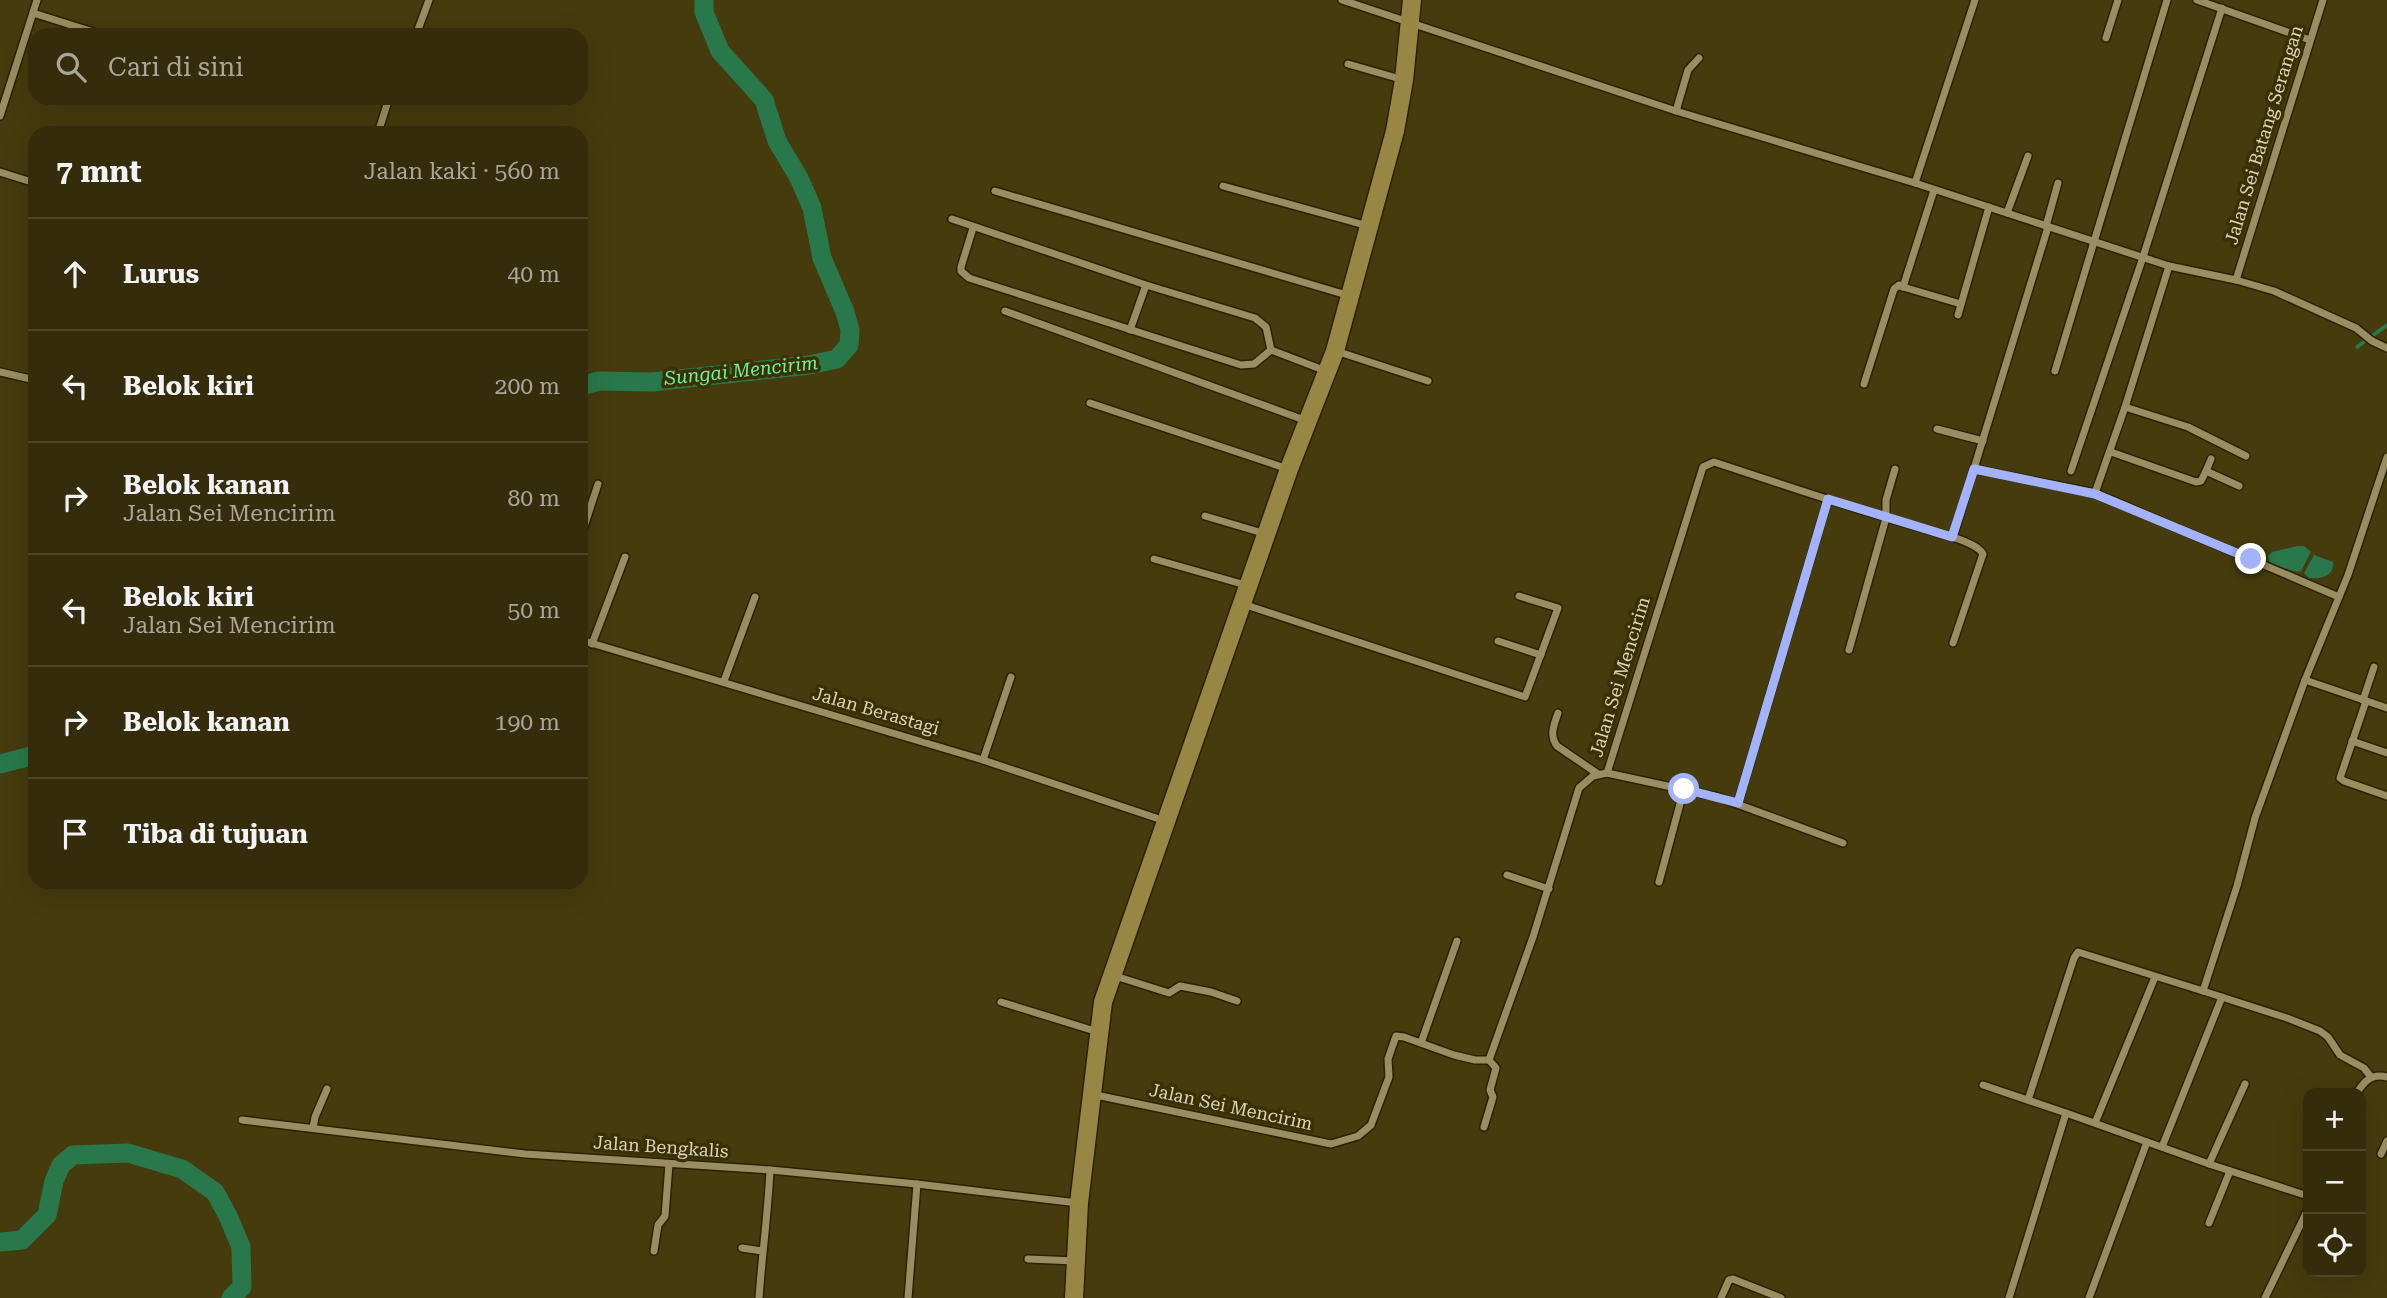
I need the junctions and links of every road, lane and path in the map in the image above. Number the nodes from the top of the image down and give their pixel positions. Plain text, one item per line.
1 (37, 0) edge
2 (429, 0) edge
3 (1342, 0) edge
4 (1412, 0) edge
5 (1975, 0) edge
6 (2118, 0) edge
7 (2167, 0) edge
8 (2197, 0) edge
9 (2323, 0) edge
10 (2222, 8) junction
11 (33, 13) junction
12 (1410, 21) junction
13 (28, 28) edge
14 (81, 28) edge
15 (419, 28) edge
16 (28, 29) edge
17 (2106, 38) dead end
18 (2310, 40) junction
19 (1699, 58) dead end
20 (1348, 64) dead end
21 (1404, 80) junction
22 (387, 105) edge
23 (1676, 111) junction
24 (0, 116) edge
25 (379, 126) edge
26 (2028, 156) dead end
27 (0, 172) edge
28 (28, 181) edge
29 (1915, 183) junction
30 (2058, 183) dead end
31 (1223, 186) dead end
32 (1934, 190) junction
33 (995, 191) dead end
34 (1989, 207) junction
35 (2007, 213) junction
36 (952, 219) dead end
37 (1369, 226) junction
38 (2047, 226) junction
39 (973, 228) junction
40 (2094, 241) junction
41 (2143, 257) junction
42 (2169, 266) junction
43 (2236, 280) junction
44 (1146, 285) junction
45 (1903, 286) junction
46 (1350, 297) junction
47 (1961, 304) junction
48 (1005, 311) dead end
49 (1958, 315) dead end
50 (1130, 330) junction
51 (2387, 348) edge
52 (1271, 350) junction
53 (1335, 351) junction
54 (2055, 371) dead end
55 (0, 372) edge
56 (1327, 372) junction
57 (28, 378) edge
58 (1428, 381) dead end
59 (1864, 384) dead end
60 (1090, 403) dead end
61 (2125, 407) junction
62 (1308, 421) junction
63 (1937, 429) dead end
64 (1983, 441) junction
65 (2110, 452) junction
66 (2246, 456) dead end
67 (2387, 457) edge
68 (2211, 459) dead end
69 (1895, 469) dead end
70 (1974, 469) junction
71 (1289, 470) junction
72 (2071, 471) dead end
73 (2206, 471) junction
74 (598, 484) dead end
75 (2239, 486) dead end
76 (2095, 494) junction
77 (1828, 499) junction
78 (588, 515) edge
79 (1206, 516) dead end
80 (1886, 519) junction
81 (1266, 534) junction
82 (1952, 537) junction
83 (625, 557) dead end
84 (1154, 559) dead end
85 (1250, 586) junction
86 (1519, 596) dead end
87 (755, 597) dead end
88 (2339, 597) junction
89 (1243, 604) junction
90 (588, 637) edge
91 (1497, 641) dead end
92 (1953, 643) dead end
93 (588, 644) edge
94 (1850, 650) dead end
95 (1541, 655) junction
96 (2374, 667) dead end
97 (1011, 677) dead end
98 (2305, 680) junction
99 (724, 681) junction
100 (2365, 701) junction
101 (2387, 708) edge
102 (1558, 713) dead end
103 (2352, 741) junction
104 (2387, 753) edge
105 (983, 760) junction
106 (1603, 773) junction
107 (1684, 789) junction
108 (2387, 796) edge
109 (1738, 803) junction
110 (1165, 821) junction
111 (1843, 843) dead end
112 (1507, 875) dead end
113 (1659, 882) dead end
114 (1549, 889) junction
115 (1457, 941) dead end
116 (1112, 975) junction
117 (2155, 977) junction
118 (2203, 991) junction
119 (2222, 997) junction
120 (1237, 1001) dead end
121 (1001, 1002) dead end
122 (1099, 1032) junction
123 (1421, 1043) junction
124 (1489, 1060) junction
125 (2371, 1077) junction
126 (2387, 1077) edge
127 (2245, 1084) dead end
128 (1983, 1085) dead end
129 (2360, 1088) edge
130 (327, 1089) dead end
131 (1090, 1094) junction
132 (2028, 1100) junction
133 (2066, 1113) junction
134 (242, 1119) dead end
135 (2095, 1123) junction
136 (1484, 1127) dead end
137 (313, 1128) junction
138 (2387, 1141) edge
139 (2147, 1142) junction
140 (2162, 1147) junction
141 (2381, 1154) dead end
142 (669, 1164) junction
143 (2209, 1164) junction
144 (770, 1170) junction
145 (2230, 1171) junction
146 (917, 1184) junction
147 (2303, 1194) edge
148 (1079, 1203) junction
149 (2306, 1214) edge
150 (2208, 1223) dead end
151 (742, 1248) dead end
152 (654, 1251) dead end
153 (762, 1251) junction
154 (1028, 1259) dead end
155 (1077, 1261) junction
156 (759, 1298) edge
157 (908, 1298) edge
158 (1074, 1298) edge
159 (1721, 1298) edge
160 (1781, 1298) edge
161 (2009, 1298) edge
162 (2090, 1298) edge
163 (2265, 1298) edge

1 - 11 street
2 - 15 street
3 - 12 street
4 - 12 main road
5 - 29 street
6 - 17 street
7 - 40 street
8 - 10 street
9 - 18 street, Jalan Sei Batang Serangan
10 - 18 street
10 - 41 street
11 - 13 street
11 - 14 street
12 - 21 main road
12 - 23 street
16 - 24 street
18 - 43 street, Jalan Sei Batang Serangan
19 - 23 street
20 - 21 street
21 - 37 main road
22 - 25 street
23 - 29 street
26 - 35 street
27 - 28 street
29 - 32 street
30 - 38 street
31 - 37 street
32 - 34 street
32 - 45 street
33 - 46 street
34 - 35 street
34 - 47 street
35 - 38 street
36 - 39 street
37 - 46 main road
38 - 40 street
38 - 64 street
39 - 44 street
39 - 50 street
40 - 41 street
40 - 54 street
41 - 42 street
41 - 72 street
42 - 43 street
42 - 61 street
43 - 51 street
44 - 50 street
44 - 52 street
45 - 47 street
45 - 59 street
46 - 53 main road
47 - 49 street
48 - 62 street
50 - 52 street
52 - 56 street
53 - 56 main road
53 - 58 street
55 - 57 street
56 - 62 main road
60 - 71 street
61 - 65 street
61 - 66 street
62 - 71 main road
63 - 64 street
64 - 70 street
65 - 73 street
65 - 76 street
67 - 88 street
68 - 73 street
69 - 80 street
70 - 76 street
70 - 82 street
71 - 81 main road
73 - 75 street
74 - 78 street
76 - 88 street
77 - 80 street, Jalan Sei Mencirim
77 - 106 street, Jalan Sei Mencirim
77 - 109 street
79 - 81 street
80 - 82 street, Jalan Sei Mencirim
80 - 94 street
81 - 85 main road
82 - 92 street, Jalan Sei Mencirim
83 - 90 street
84 - 85 street
85 - 89 main road
86 - 95 street
87 - 99 street
88 - 98 street
89 - 95 street
89 - 110 main road
91 - 95 street
93 - 99 street, Jalan Berastagi
96 - 100 street
97 - 105 street
98 - 100 street
98 - 118 street
99 - 105 street, Jalan Berastagi
100 - 101 street
100 - 103 street
102 - 106 street
103 - 104 street
103 - 108 street
105 - 110 street, Jalan Berastagi
106 - 107 street
106 - 114 street, Jalan Sei Mencirim
107 - 109 street
107 - 113 street
109 - 111 street
110 - 116 main road
112 - 114 street
114 - 124 street, Jalan Sei Mencirim
115 - 123 street
116 - 120 street
116 - 122 main road
117 - 118 street
117 - 132 street
117 - 135 street
118 - 119 street
119 - 125 street
119 - 140 street
121 - 122 street
122 - 131 main road
123 - 124 street, Jalan Sei Mencirim
123 - 131 street, Jalan Sei Mencirim
124 - 136 street
125 - 126 street
125 - 129 street
127 - 143 street
128 - 132 street
130 - 137 street
131 - 148 main road
132 - 133 street
133 - 135 street
133 - 161 street
134 - 137 street, Jalan Bengkalis
135 - 139 street
137 - 142 street, Jalan Bengkalis
138 - 141 street
139 - 140 street
139 - 162 street
140 - 143 street
142 - 144 street, Jalan Bengkalis
142 - 152 street
143 - 145 street
144 - 146 street, Jalan Bengkalis
144 - 153 street
145 - 147 street
145 - 150 street
146 - 148 street, Jalan Bengkalis
146 - 157 street
148 - 155 main road
149 - 163 street
151 - 153 street
153 - 156 street
154 - 155 street
155 - 158 main road
159 - 160 street

